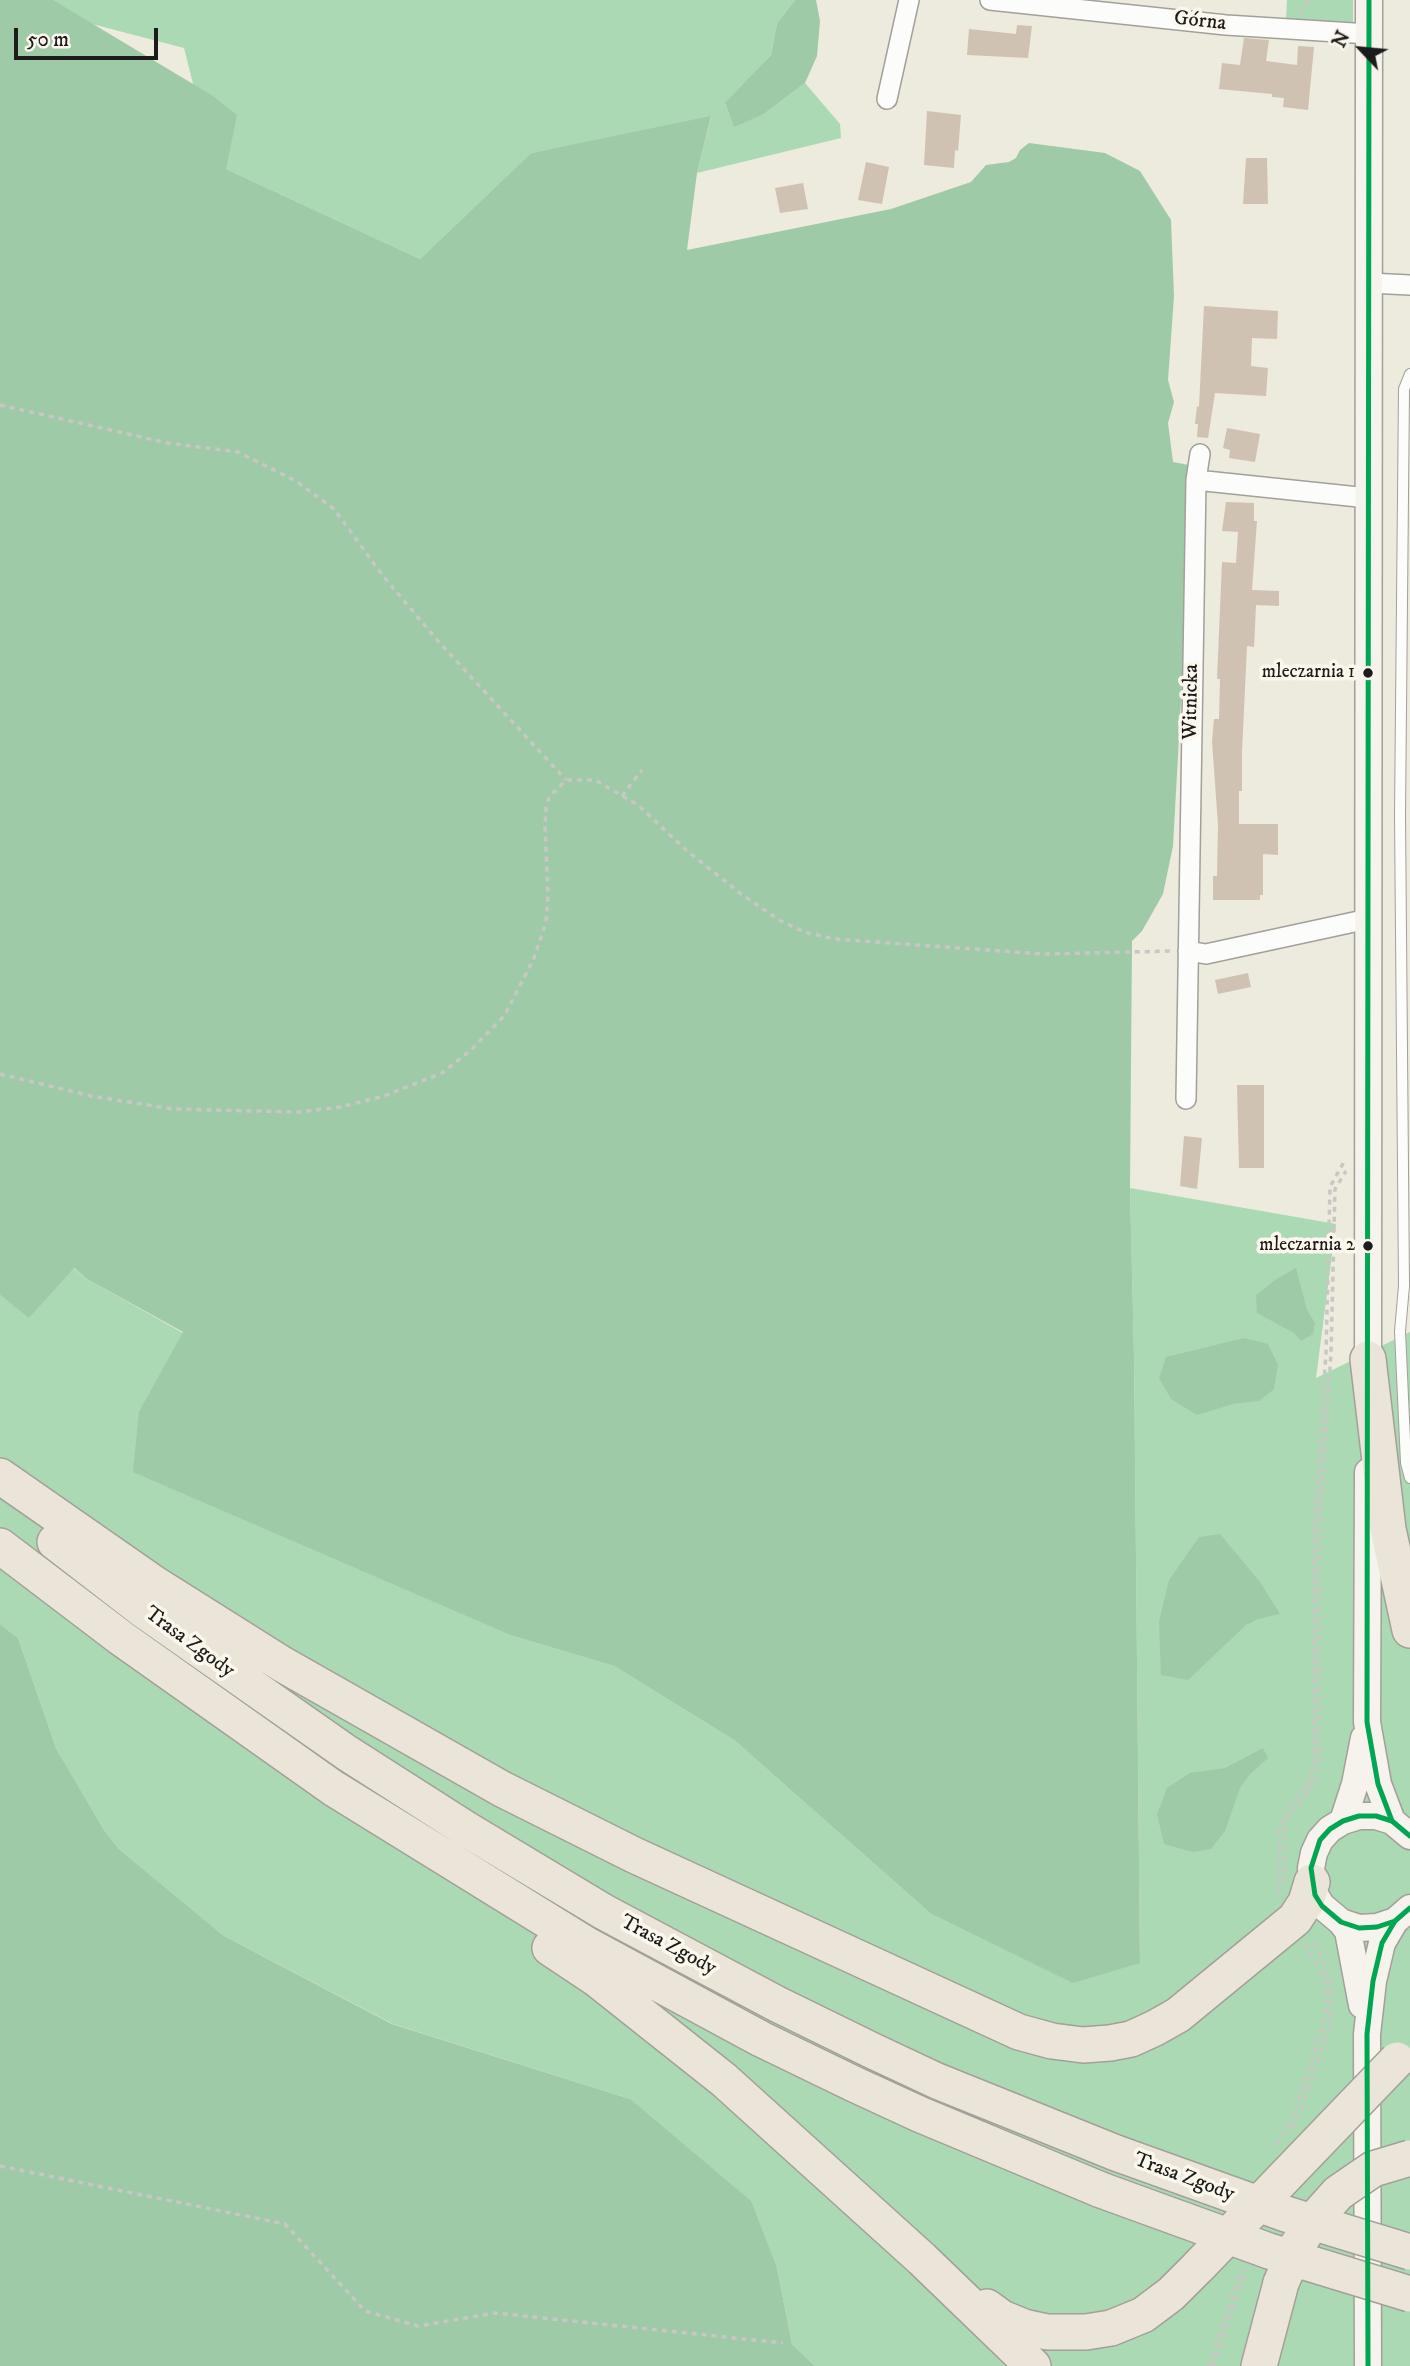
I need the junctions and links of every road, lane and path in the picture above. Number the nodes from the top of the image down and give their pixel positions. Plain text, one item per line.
1 (909, 0) edge
2 (990, 0) edge
3 (1369, 0) edge
4 (1369, 34) junction
5 (887, 99) dead end
6 (1369, 284) junction
7 (1410, 285) edge
8 (1410, 374) edge
9 (0, 405) edge
10 (1200, 454) dead end
11 (1196, 480) junction
12 (1368, 498) junction
13 (642, 770) dead end
14 (566, 780) junction
15 (622, 796) junction
16 (1368, 919) junction
17 (1188, 951) junction
18 (0, 1074) edge
19 (1186, 1099) dead end
20 (1349, 1154) dead end
21 (1348, 1167) dead end
22 (1406, 1205) edge
23 (1368, 1359) junction
24 (0, 1476) edge
25 (1410, 1478) edge
26 (0, 1499) edge
27 (0, 1546) edge
28 (1410, 1630) edge
29 (1367, 1723) junction
30 (333, 1788) junction
31 (1342, 1821) junction
32 (1401, 1828) edge
33 (1311, 1882) junction
34 (1402, 1914) edge
35 (1292, 1921) junction
36 (1341, 1922) junction
37 (1367, 2034) junction
38 (1403, 2052) edge
39 (1275, 2148) dead end
40 (1280, 2150) dead end
41 (1410, 2158) edge
42 (0, 2166) edge
43 (1410, 2252) edge
44 (922, 2259) junction
45 (1247, 2260) dead end
46 (1410, 2294) edge
47 (783, 2343) dead end
48 (1367, 2362) edge
49 (1033, 2366) edge
50 (1211, 2366) edge
51 (1259, 2366) edge

1 - 5 street
2 - 4 street, Górna
3 - 4 main road
4 - 6 main road
6 - 7 street
6 - 12 main road
8 - 22 lane
9 - 14 path
10 - 11 street, Witnicka
11 - 12 street
11 - 17 street, Witnicka
12 - 16 main road
13 - 15 path
14 - 15 path
14 - 18 path
15 - 17 path
16 - 17 street
16 - 23 main road
17 - 19 street, Witnicka
20 - 35 path
21 - 35 path
22 - 25 lane
23 - 28 highway
23 - 29 main road
24 - 35 highway
26 - 43 highway, Trasa Zgody, bridge
27 - 30 highway, Trasa Zgody
29 - 31 main road
29 - 32 main road
30 - 44 highway
30 - 46 highway, Trasa Zgody, bridge
31 - 32 main road
31 - 33 main road
33 - 35 highway
33 - 36 main road
34 - 36 main road
34 - 37 main road
35 - 39 path
35 - 40 path
36 - 37 main road
37 - 48 main road
38 - 44 highway, bridge
41 - 51 highway, bridge
42 - 47 path
44 - 49 highway
45 - 50 path

